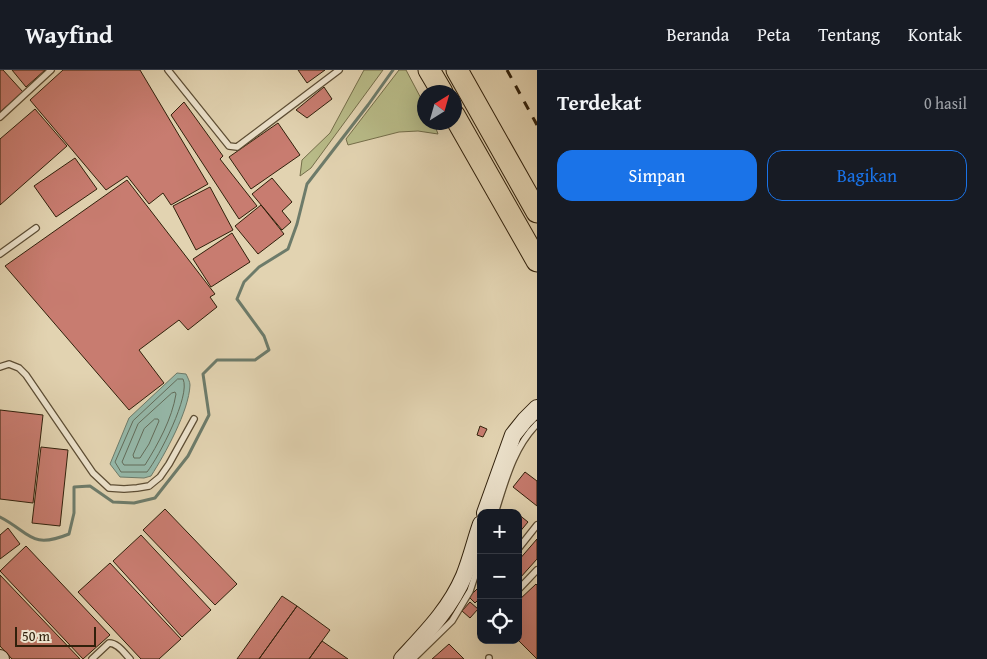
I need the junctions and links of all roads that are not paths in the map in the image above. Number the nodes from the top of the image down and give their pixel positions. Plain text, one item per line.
1 (51, 70) edge
2 (168, 70) edge
3 (339, 70) edge
4 (429, 70) edge
5 (457, 70) edge
6 (310, 81) dead end
7 (438, 85) edge
8 (314, 88) junction
9 (0, 117) edge
10 (462, 129) edge
11 (537, 212) edge
12 (36, 228) dead end
13 (0, 254) edge
14 (537, 261) edge
15 (0, 367) edge
16 (537, 408) edge
17 (194, 419) dead end
18 (537, 424) edge
19 (486, 509) edge
20 (496, 509) edge
21 (537, 524) edge
22 (477, 536) edge
23 (522, 544) edge
24 (477, 569) edge
25 (537, 570) edge
26 (474, 578) junction
27 (477, 580) edge
28 (522, 586) edge
29 (92, 659) edge
30 (130, 659) edge
31 (402, 659) edge
32 (413, 659) edge

1 - 9 lane
2 - 8 lane
3 - 8 lane
4 - 7 highway
5 - 11 highway
6 - 8 lane
10 - 14 highway
12 - 13 lane
15 - 17 lane
16 - 19 street
18 - 20 lane
21 - 23 lane
22 - 31 street
24 - 26 lane
25 - 28 lane
26 - 27 lane
26 - 32 lane
29 - 30 lane

